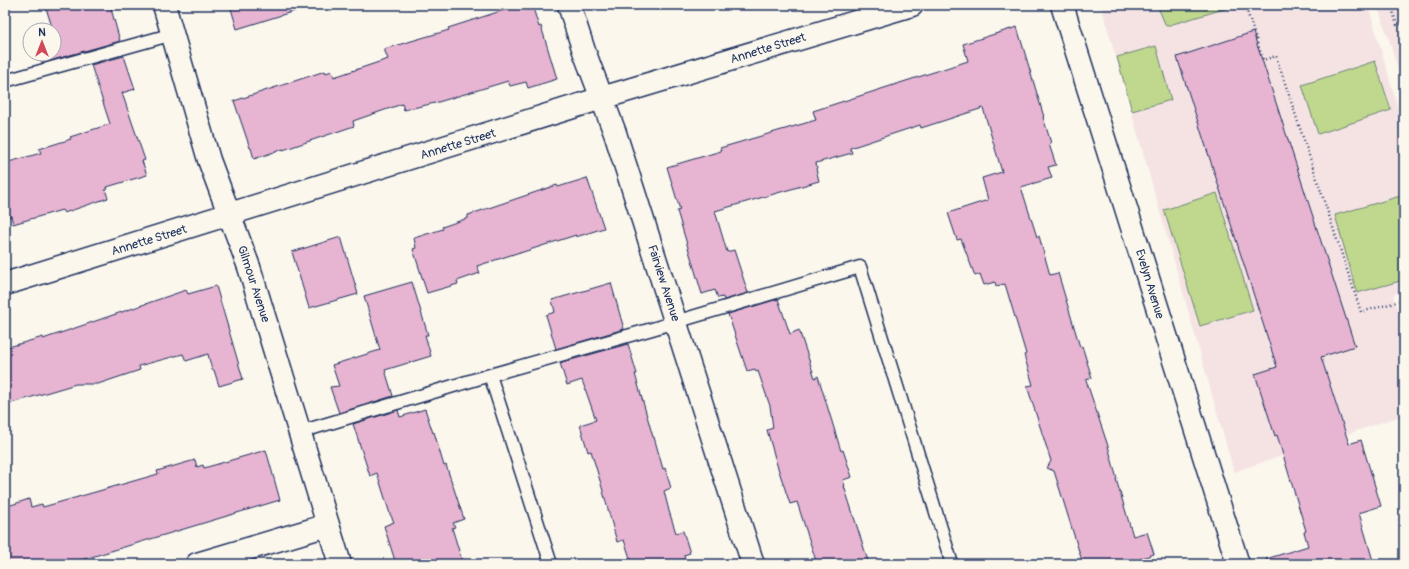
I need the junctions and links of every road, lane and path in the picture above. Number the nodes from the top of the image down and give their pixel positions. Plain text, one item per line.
1 (164, 5) edge
2 (569, 5) edge
3 (912, 5) edge
4 (1062, 5) edge
5 (1245, 5) edge
6 (1391, 5) edge
7 (1404, 23) edge
8 (173, 34) junction
9 (5, 81) edge
10 (602, 98) junction
11 (230, 215) junction
12 (5, 284) edge
13 (1404, 300) edge
14 (677, 322) junction
15 (490, 375) junction
16 (300, 432) junction
17 (328, 525) junction
18 (197, 564) edge
19 (340, 564) edge
20 (552, 564) edge
21 (753, 564) edge
22 (952, 564) edge
23 (1238, 564) edge

1 - 8 street, Gilmour Avenue
2 - 10 street, Fairview Avenue
3 - 10 street, Annette Street
4 - 23 street, Evelyn Avenue
5 - 13 path
6 - 7 path
8 - 9 lane
8 - 11 street, Gilmour Avenue
10 - 11 street, Annette Street
10 - 14 street, Fairview Avenue
11 - 12 street, Annette Street
11 - 16 street, Gilmour Avenue
14 - 15 lane
14 - 21 street, Fairview Avenue
14 - 22 lane
15 - 16 lane
15 - 20 lane
16 - 17 street, Gilmour Avenue
17 - 18 street
17 - 19 street, Gilmour Avenue

